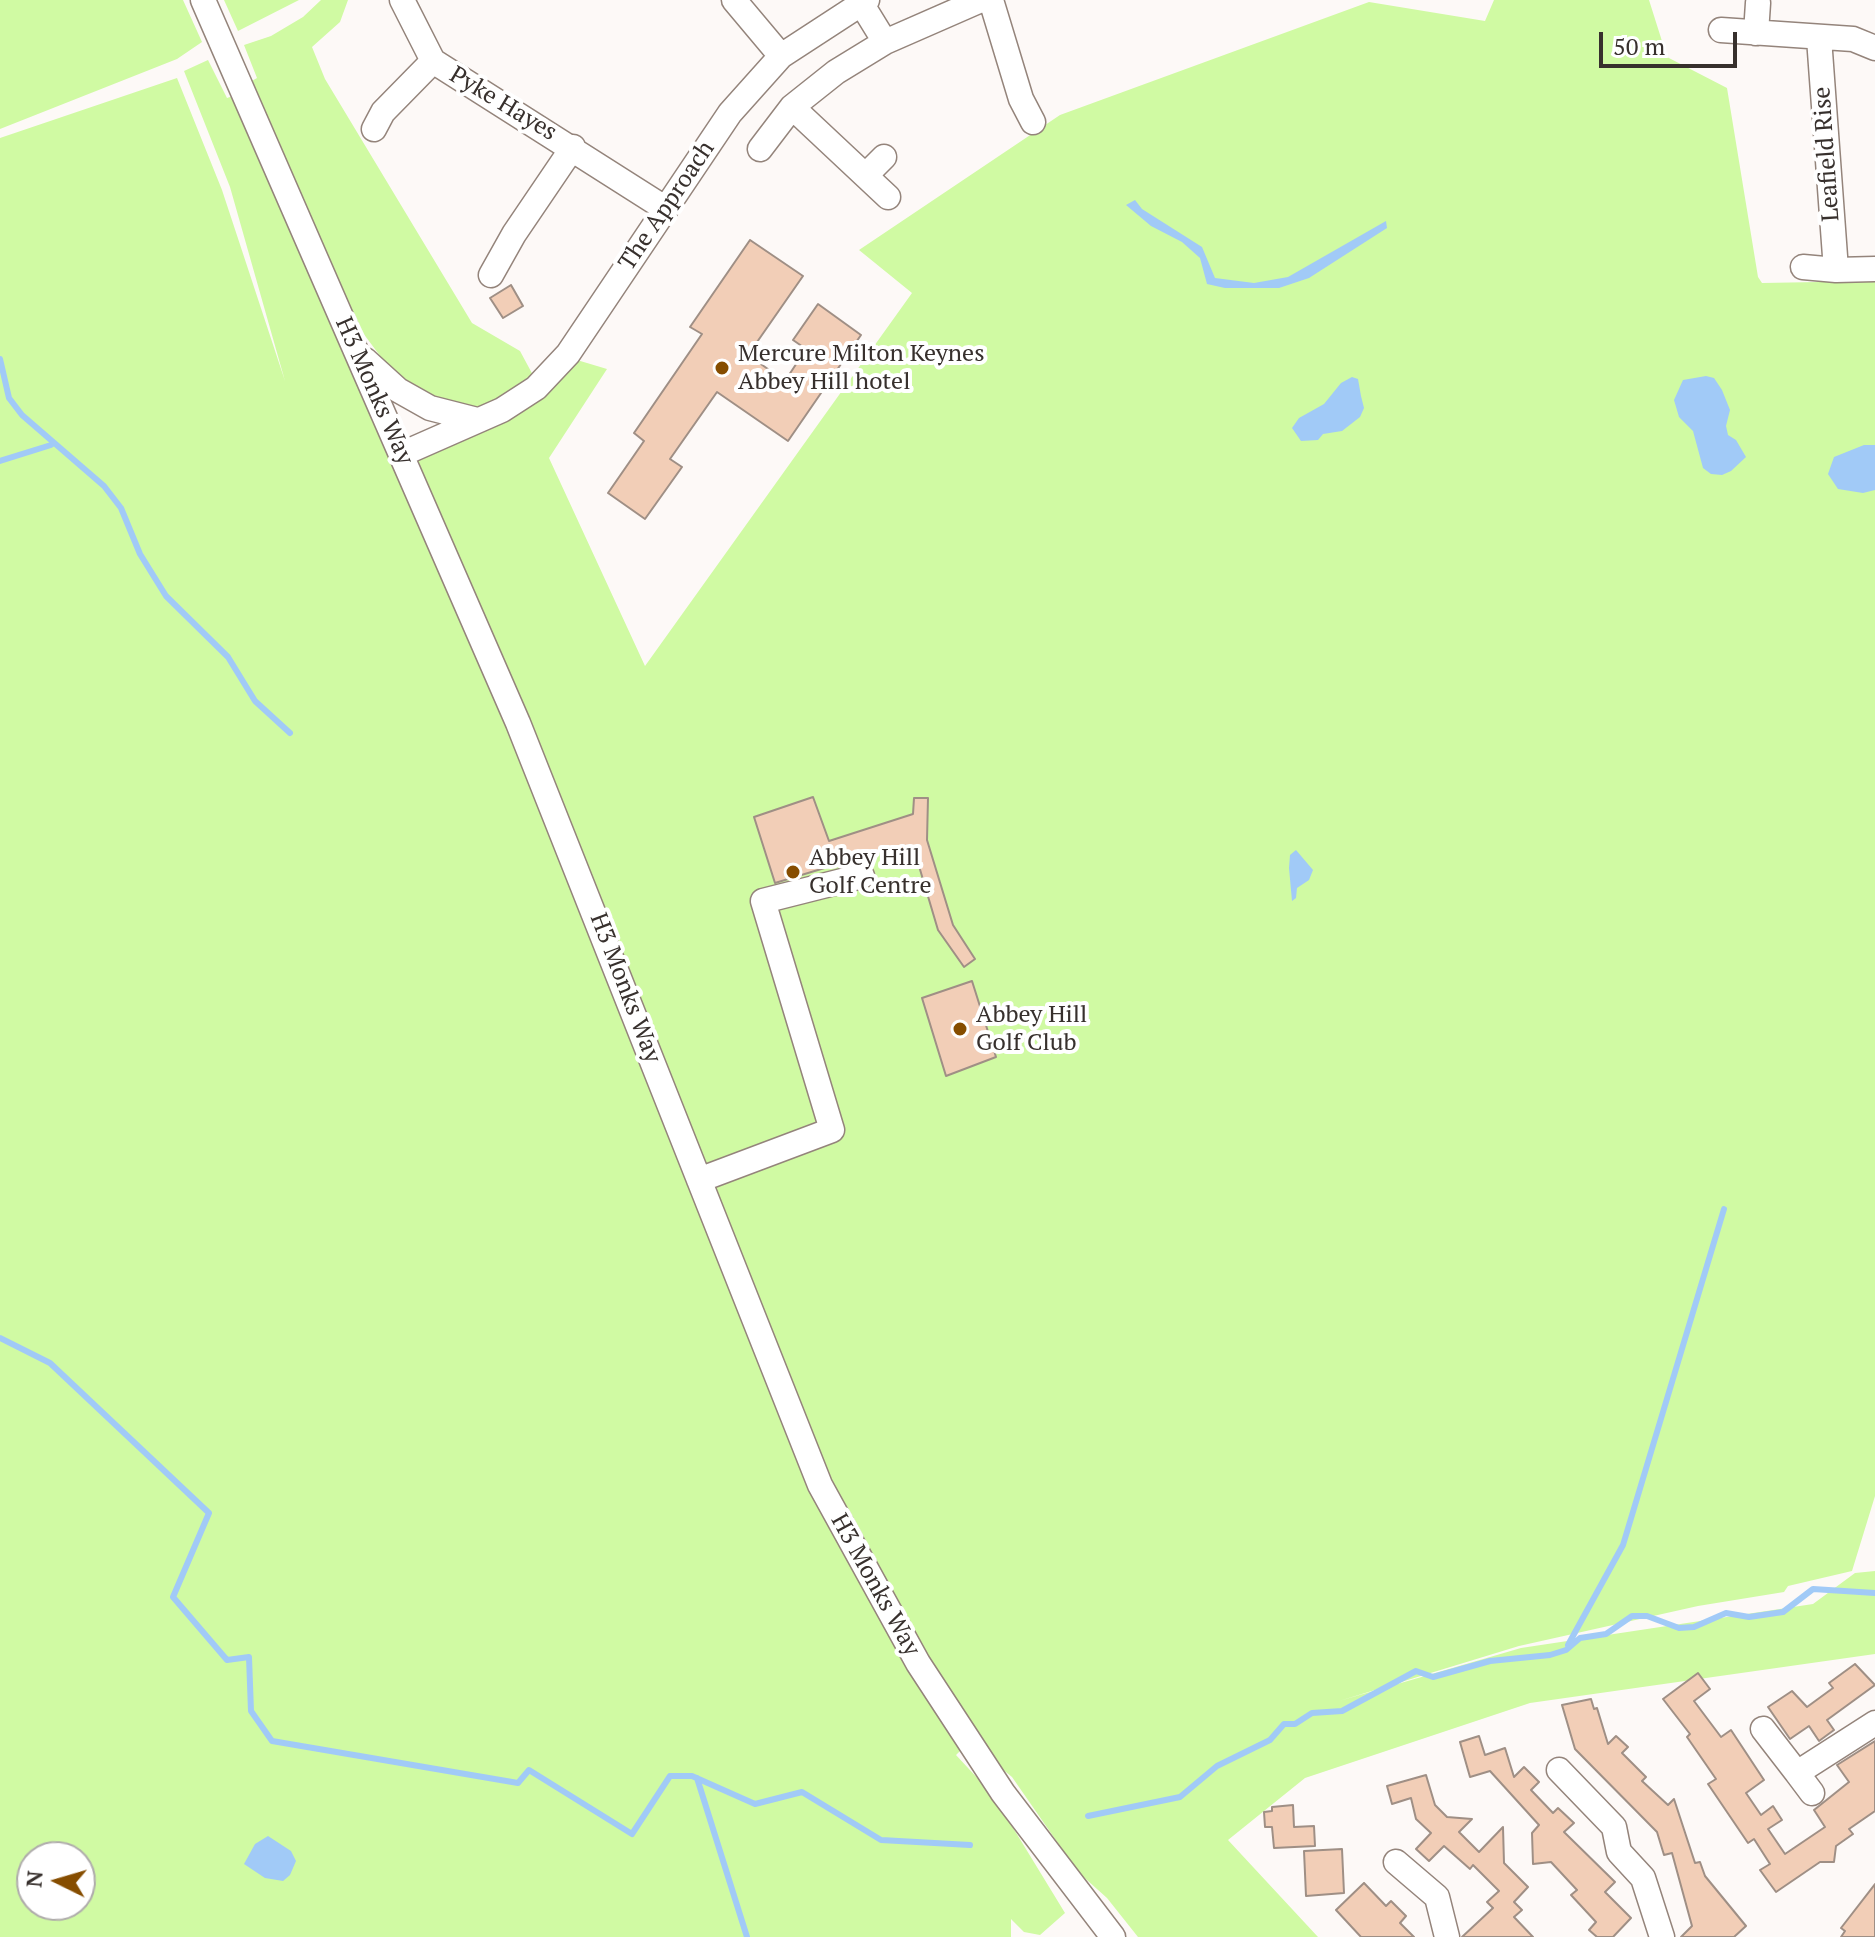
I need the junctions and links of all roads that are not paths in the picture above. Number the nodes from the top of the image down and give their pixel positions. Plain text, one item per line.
1 (402, 0) edge
2 (734, 0) edge
3 (981, 0) edge
4 (991, 0) edge
5 (864, 1) edge
6 (1758, 3) dead end
7 (205, 5) edge
8 (1721, 30) dead end
9 (1756, 33) junction
10 (1819, 38) junction
11 (885, 42) junction
12 (1875, 48) edge
13 (781, 56) junction
14 (433, 61) junction
15 (792, 107) junction
16 (1033, 122) dead end
17 (374, 129) dead end
18 (573, 147) junction
19 (760, 149) dead end
20 (884, 157) dead end
21 (866, 175) junction
22 (888, 197) dead end
23 (666, 209) junction
24 (1803, 267) dead end
25 (1875, 269) edge
26 (1836, 270) junction
27 (491, 275) dead end
28 (358, 353) junction
29 (477, 420) junction
30 (402, 454) junction
31 (862, 876) dead end
32 (699, 1180) junction
33 (1875, 1723) edge
34 (1763, 1729) dead end
35 (1559, 1770) dead end
36 (1797, 1773) junction
37 (1812, 1793) dead end
38 (1396, 1862) dead end
39 (1112, 1937) edge
40 (1447, 1937) edge
41 (1662, 1937) edge

1 - 14 street, Pyke Hayes
2 - 13 street
3 - 11 street
4 - 16 street
5 - 11 street
5 - 13 street, The Approach
6 - 9 street
7 - 28 street, H3 Monks Way
8 - 9 street
9 - 10 street
10 - 12 street
10 - 26 street, Leafield Rise
11 - 15 street
13 - 23 street, The Approach
14 - 17 street, Pyke Hayes
14 - 18 street, Pyke Hayes
15 - 19 street
15 - 21 street
18 - 23 street, Pyke Hayes
18 - 27 street, Pyke Hayes
20 - 21 street
21 - 22 street
23 - 29 street, The Approach
24 - 26 street
25 - 26 street
28 - 29 street
28 - 30 street, H3 Monks Way
29 - 30 street, The Approach
30 - 32 street, H3 Monks Way
31 - 32 street
32 - 39 street, H3 Monks Way
33 - 36 street
34 - 36 street
35 - 41 street
36 - 37 street
38 - 40 street

